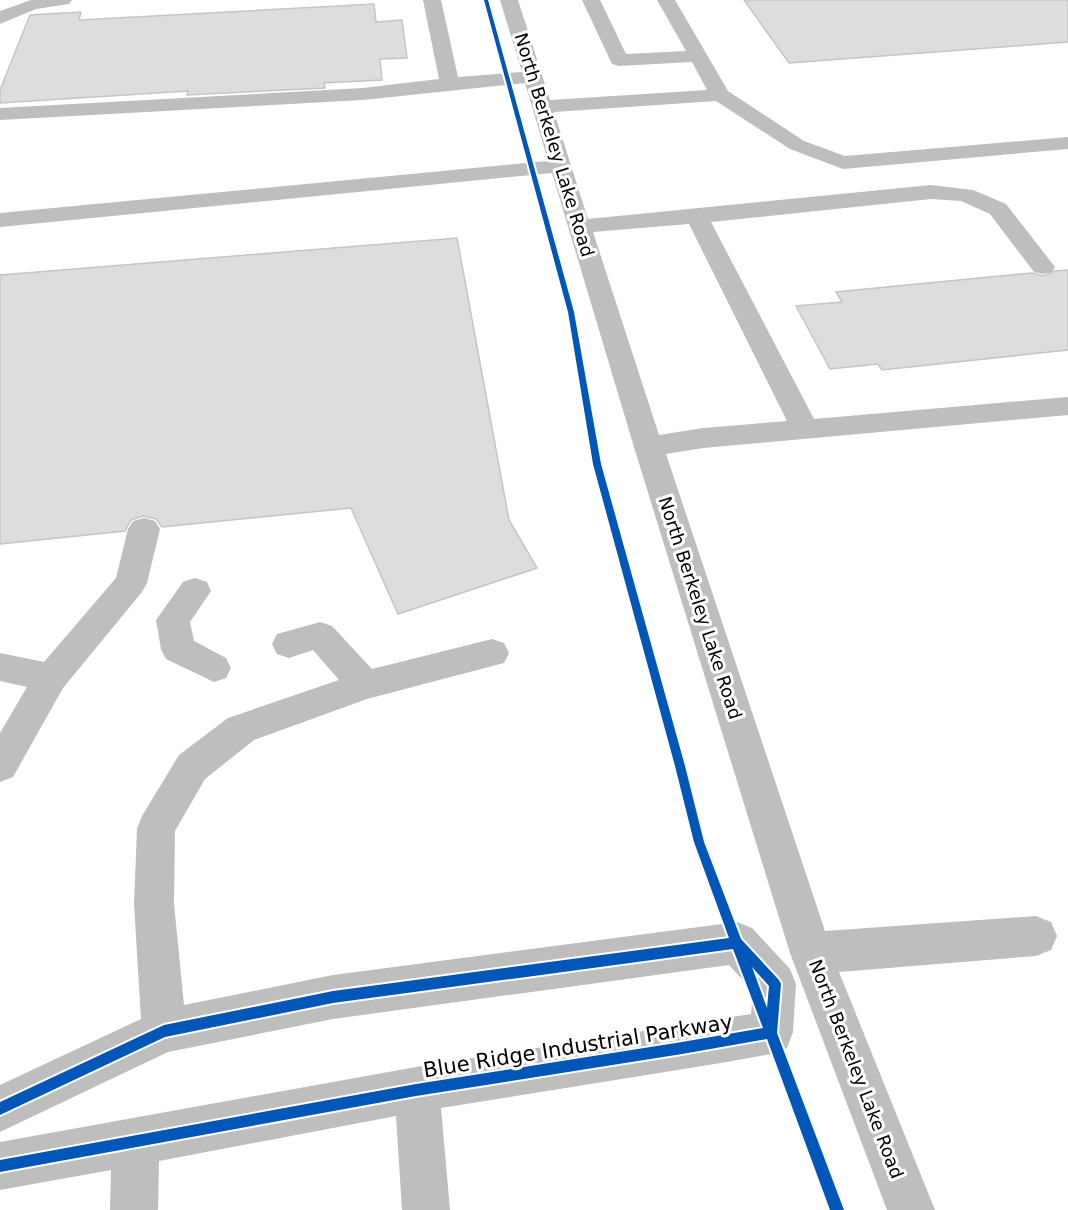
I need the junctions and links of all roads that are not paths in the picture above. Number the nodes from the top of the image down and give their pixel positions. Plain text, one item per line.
1 (63, 0) edge
2 (432, 0) edge
3 (509, 0) edge
4 (591, 0) edge
5 (666, 0) edge
6 (0, 19) edge
7 (698, 56) junction
8 (533, 77) junction
9 (450, 84) junction
10 (720, 95) junction
11 (542, 107) junction
12 (0, 114) edge
13 (1068, 143) edge
14 (561, 166) junction
15 (696, 216) junction
16 (0, 220) edge
17 (579, 226) junction
18 (1043, 267) dead end
19 (1068, 406) edge
20 (805, 429) junction
21 (648, 447) junction
22 (144, 529) dead end
23 (195, 591) dead end
24 (290, 644) dead end
25 (492, 653) dead end
26 (0, 667) edge
27 (214, 668) dead end
28 (51, 678) junction
29 (365, 685) junction
30 (0, 766) edge
31 (1036, 936) dead end
32 (815, 964) junction
33 (776, 984) junction
34 (164, 1031) junction
35 (417, 1090) junction
36 (0, 1109) edge
37 (136, 1143) junction
38 (0, 1167) edge
39 (134, 1210) edge
40 (426, 1210) edge
41 (911, 1210) edge

1 - 6 street
2 - 9 street
3 - 8 street, North Berkeley Lake Road
4 - 7 street
5 - 7 street
7 - 10 street
8 - 9 street
8 - 11 street, North Berkeley Lake Road
9 - 12 street
10 - 11 street
10 - 13 street
11 - 14 street, North Berkeley Lake Road
14 - 16 street
14 - 17 street, North Berkeley Lake Road
15 - 17 street
15 - 18 street
15 - 20 street
17 - 21 street, North Berkeley Lake Road
19 - 20 street
20 - 21 street
21 - 32 street, North Berkeley Lake Road
22 - 28 street
23 - 27 street
24 - 29 street
25 - 29 street
26 - 28 street
28 - 30 street
29 - 34 street
31 - 32 street
32 - 33 street
32 - 41 street, North Berkeley Lake Road
33 - 34 street
33 - 35 street, Blue Ridge Industrial Parkway
34 - 36 street
35 - 37 street, Blue Ridge Industrial Parkway
35 - 40 street
37 - 38 street, Blue Ridge Industrial Parkway
37 - 39 street

